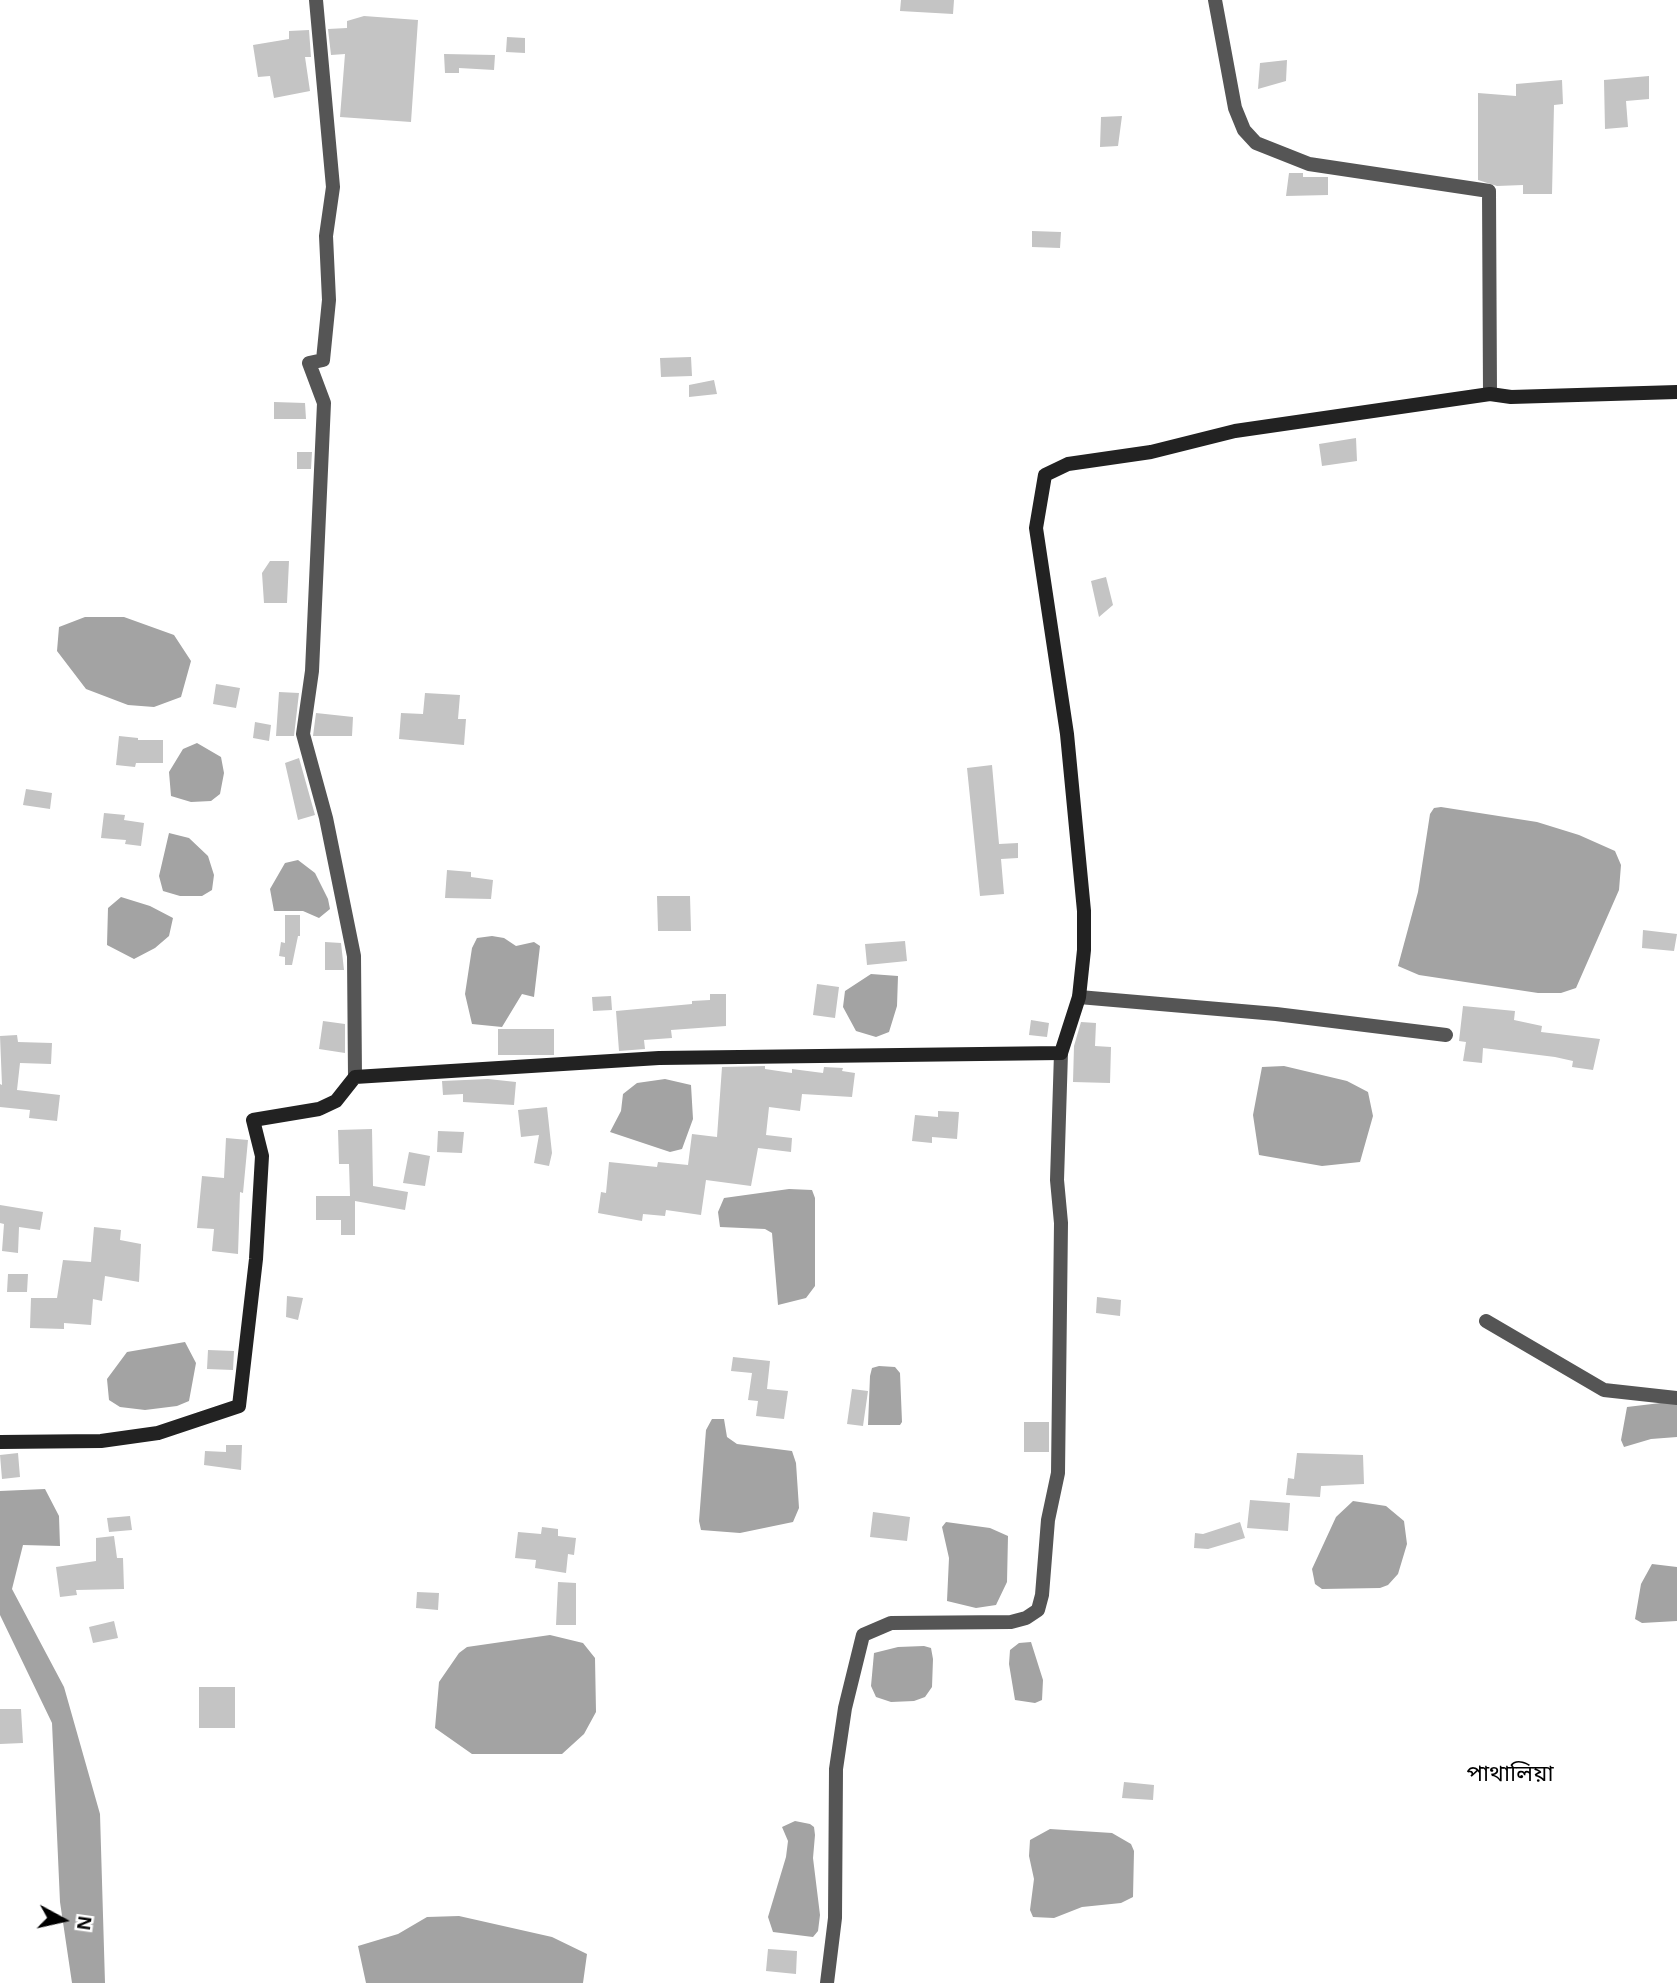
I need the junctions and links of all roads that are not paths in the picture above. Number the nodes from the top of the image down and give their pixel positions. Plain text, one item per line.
1 (316, 0) edge
2 (1215, 0) edge
3 (1677, 392) edge
4 (1490, 394) junction
5 (1079, 998) junction
6 (1446, 1035) dead end
7 (1061, 1053) junction
8 (355, 1077) junction
9 (1486, 1321) dead end
10 (1677, 1398) edge
11 (0, 1442) edge
12 (827, 1983) edge

1 - 8 street
2 - 4 street
3 - 4 street
4 - 5 street
5 - 6 street
5 - 7 street
7 - 8 street
7 - 12 street
8 - 11 street
9 - 10 street

